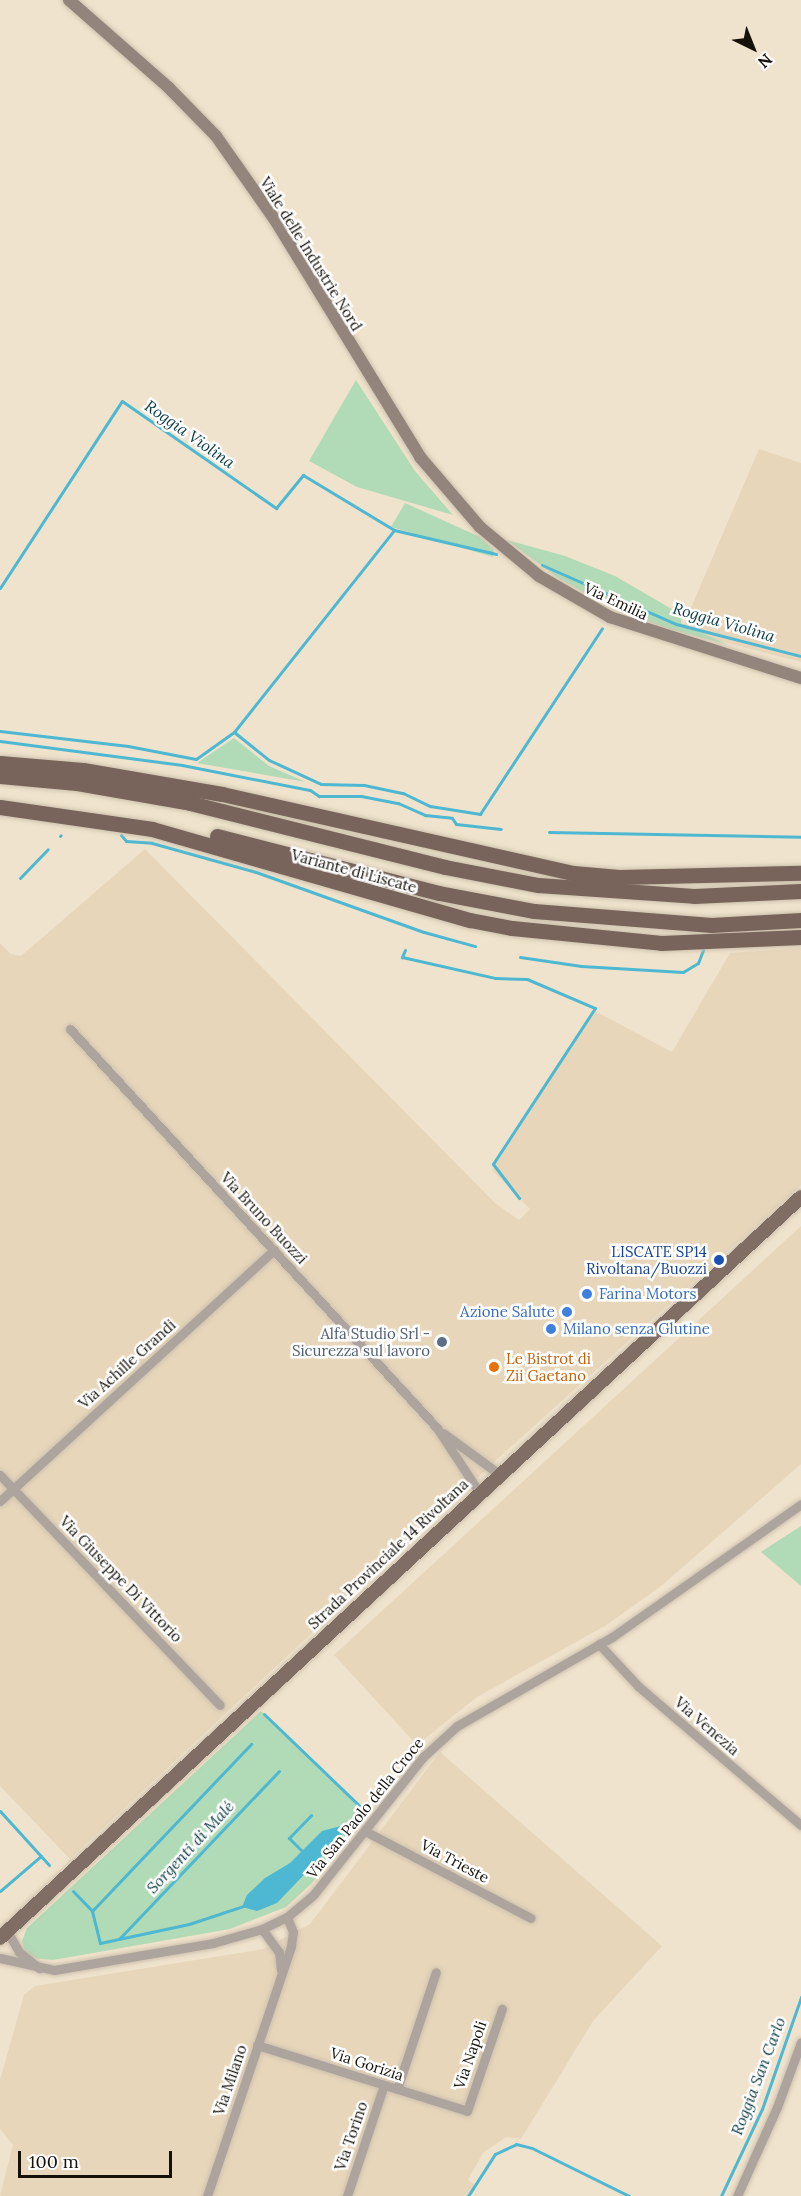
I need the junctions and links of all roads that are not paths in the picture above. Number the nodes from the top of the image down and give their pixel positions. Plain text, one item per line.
1 (69, 0) edge
2 (500, 546) joint
3 (801, 678) edge
4 (0, 763) edge
5 (0, 776) edge
6 (0, 802) edge
7 (0, 807) edge
8 (801, 872) edge
9 (801, 891) edge
10 (801, 920) edge
11 (801, 937) edge
12 (70, 1029) dead end
13 (801, 1197) edge
14 (274, 1251) junction
15 (437, 1428) junction
16 (499, 1474) junction
17 (0, 1475) edge
18 (13, 1489) junction
19 (479, 1492) junction
20 (0, 1501) edge
21 (801, 1504) edge
22 (598, 1644) junction
23 (220, 1705) dead end
24 (801, 1825) edge
25 (364, 1831) junction
26 (287, 1917) junction
27 (531, 1918) dead end
28 (262, 1929) junction
29 (4, 1934) edge
30 (0, 1959) edge
31 (41, 1969) junction
32 (281, 1972) junction
33 (436, 1972) dead end
34 (502, 2009) dead end
35 (801, 2042) edge
36 (257, 2045) junction
37 (384, 2085) junction
38 (397, 2089) junction
39 (467, 2111) joint
40 (207, 2196) edge
41 (347, 2196) edge
42 (737, 2196) edge

1 - 2 main road, Viale delle Industrie Nord
2 - 3 main road, Via Emilia
4 - 8 highway
5 - 9 highway, Variante di Liscate
6 - 10 highway, Variante di Liscate
7 - 11 highway
12 - 14 street, Via Bruno Buozzi
13 - 16 main road, Strada Provinciale 14 Rivoltana
14 - 15 street, Via Bruno Buozzi
14 - 18 street, Via Achille Grandi
15 - 16 street, Via Bruno Buozzi
15 - 19 street, Via Bruno Buozzi
16 - 19 main road, Strada Provinciale 14 Rivoltana
17 - 18 street, Via Giuseppe Di Vittorio
18 - 20 street, Via Achille Grandi
18 - 23 street, Via Giuseppe Di Vittorio
19 - 29 main road, Strada Provinciale 14 Rivoltana
21 - 22 street, Via San Paolo della Croce
22 - 24 street, Via Venezia
22 - 25 street, Via San Paolo della Croce
25 - 26 street, Via San Paolo della Croce
25 - 27 street, Via Trieste
26 - 28 street, Via San Paolo della Croce
26 - 32 street, Via Milano
28 - 31 street, Via San Paolo della Croce
28 - 32 street
29 - 31 street
30 - 31 street, Via San Paolo della Croce
32 - 36 street, Via Milano
33 - 38 street
34 - 39 street, Via Napoli
35 - 42 street
36 - 37 street, Via Gorizia
36 - 40 street, Via Milano
37 - 38 street, Via Gorizia
37 - 41 street, Via Torino
38 - 39 street, Via Gorizia

